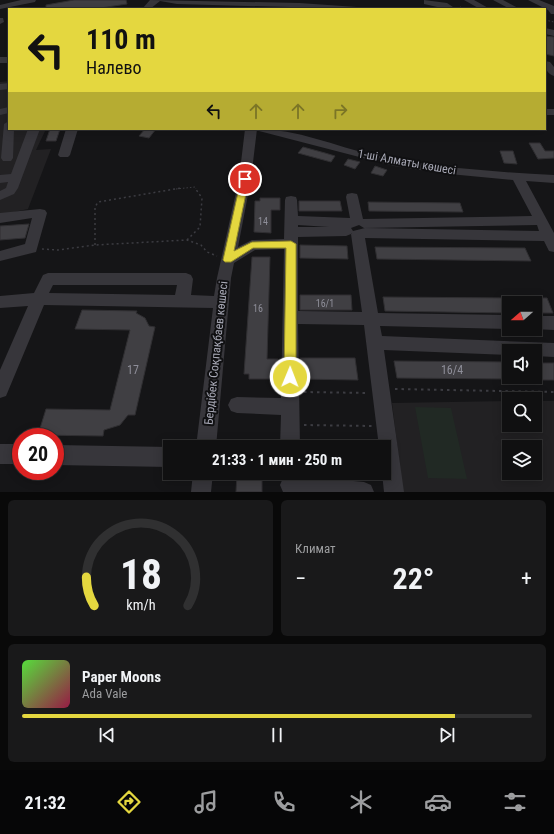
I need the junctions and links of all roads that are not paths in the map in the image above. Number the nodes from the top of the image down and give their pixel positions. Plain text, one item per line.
1 (7, 0) edge
2 (32, 0) edge
3 (156, 0) edge
4 (163, 0) edge
5 (458, 0) edge
6 (468, 0) edge
7 (498, 0) edge
8 (532, 0) edge
9 (550, 0) edge
10 (181, 1) edge
11 (0, 2) edge
12 (226, 2) edge
13 (253, 2) edge
14 (554, 2) edge
15 (426, 4) edge
16 (0, 7) edge
17 (299, 7) edge
18 (147, 8) edge
19 (244, 8) edge
20 (328, 8) edge
21 (450, 8) edge
22 (470, 8) edge
23 (484, 8) edge
24 (514, 8) edge
25 (554, 12) edge
26 (0, 15) edge
27 (546, 64) edge
28 (554, 73) edge
29 (8, 130) edge
30 (34, 130) edge
31 (72, 130) edge
32 (251, 130) edge
33 (266, 130) edge
34 (64, 155) dead end
35 (24, 156) junction
36 (3, 159) edge
37 (17, 177) junction
38 (517, 177) junction
39 (0, 179) edge
40 (554, 179) edge
41 (0, 196) edge
42 (352, 197) dead end
43 (290, 200) dead end
44 (0, 218) edge
45 (357, 228) junction
46 (291, 232) junction
47 (549, 232) edge
48 (0, 256) edge
49 (228, 260) junction
50 (39, 299) junction
51 (182, 301) junction
52 (0, 302) edge
53 (220, 302) junction
54 (291, 317) junction
55 (372, 319) junction
56 (502, 322) edge
57 (542, 323) edge
58 (554, 323) edge
59 (375, 343) junction
60 (554, 350) edge
61 (0, 390) edge
62 (290, 400) junction
63 (237, 405) dead end
64 (207, 440) edge
65 (290, 440) edge
66 (0, 454) edge
67 (12, 454) edge
68 (64, 455) edge
69 (163, 457) edge
70 (202, 480) edge
71 (290, 483) edge
72 (201, 492) edge
73 (364, 492) edge
74 (394, 492) edge

1 - 11 street
2 - 16 street
3 - 18 street
4 - 10 street
5 - 22 street
6 - 23 street
7 - 24 street
8 - 25 street
9 - 14 street
10 - 12 street
12 - 13 street
13 - 17 street
13 - 19 street
15 - 21 street
16 - 26 street
17 - 20 street
27 - 28 street
29 - 36 street
30 - 35 street
31 - 34 street
32 - 49 street, Бердібек Соқпақбаев көшесі
33 - 38 street, 1-ші Алматы көшесі
35 - 36 street
35 - 37 street
37 - 39 street
37 - 41 street
38 - 40 street, 1-ші Алматы көшесі
38 - 47 street
42 - 45 street
43 - 46 street
44 - 48 street
45 - 46 street
45 - 47 street
45 - 55 street
46 - 49 street
46 - 54 street
49 - 53 street, Бердібек Соқпақбаев көшесі
50 - 51 street
50 - 51 street
50 - 52 street
50 - 61 street
51 - 53 street
53 - 64 street, Бердібек Соқпақбаев көшесі
54 - 55 street
54 - 62 street
55 - 56 street
55 - 59 street
57 - 58 street
59 - 60 street
59 - 74 street
62 - 63 street
62 - 65 street
66 - 67 street
68 - 69 street
70 - 72 street
71 - 73 street

